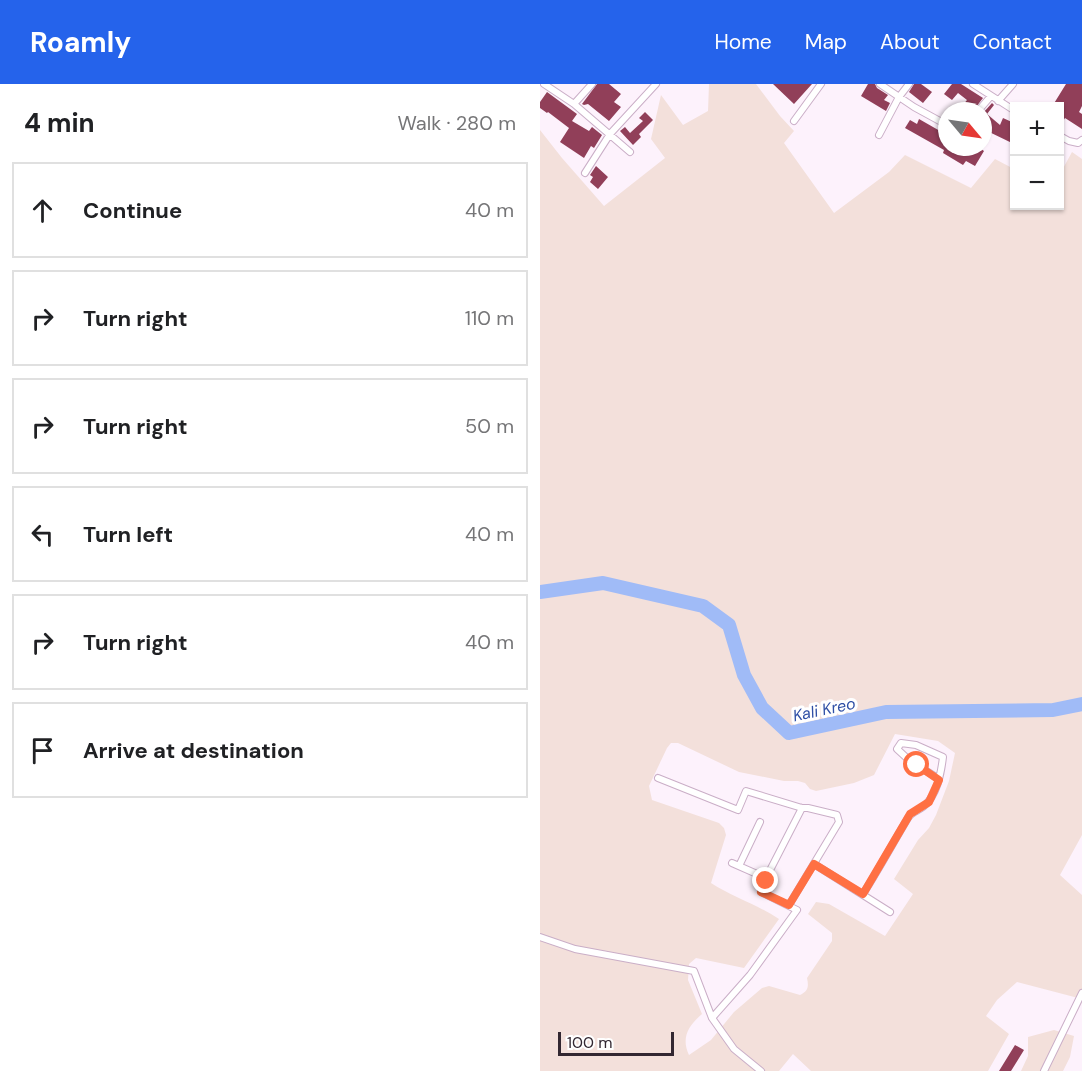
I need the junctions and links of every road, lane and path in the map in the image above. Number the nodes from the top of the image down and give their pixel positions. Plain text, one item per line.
1 (544, 84) edge
2 (592, 84) edge
3 (656, 84) edge
4 (880, 84) edge
5 (909, 84) edge
6 (973, 84) edge
7 (1013, 84) edge
8 (817, 86) edge
9 (991, 96) junction
10 (899, 97) junction
11 (998, 101) junction
12 (986, 102) edge
13 (574, 104) junction
14 (1010, 108) edge
15 (938, 119) edge
16 (794, 120) dead end
17 (610, 134) junction
18 (879, 135) dead end
19 (1064, 138) edge
20 (1080, 141) edge
21 (630, 152) dead end
22 (585, 173) dead end
23 (658, 778) dead end
24 (939, 780) junction
25 (802, 808) junction
26 (760, 822) dead end
27 (814, 864) junction
28 (766, 878) junction
29 (863, 894) junction
30 (789, 905) junction
31 (890, 912) dead end
32 (540, 938) edge
33 (1082, 993) edge
34 (712, 1018) junction
35 (760, 1071) edge
36 (1044, 1071) edge

1 - 13 street
2 - 13 street
3 - 17 street
4 - 10 street
5 - 10 street
6 - 9 street
7 - 11 street
8 - 16 street
9 - 11 street
9 - 12 street
10 - 15 street
10 - 18 street
11 - 14 street
13 - 17 street
17 - 21 street
17 - 22 street
19 - 20 street
23 - 25 street
24 - 24 street
24 - 29 street
25 - 27 street
25 - 28 street
26 - 28 street
27 - 29 street
27 - 30 street
28 - 30 street
29 - 31 street
30 - 34 street
32 - 34 street
33 - 36 street
34 - 35 street

